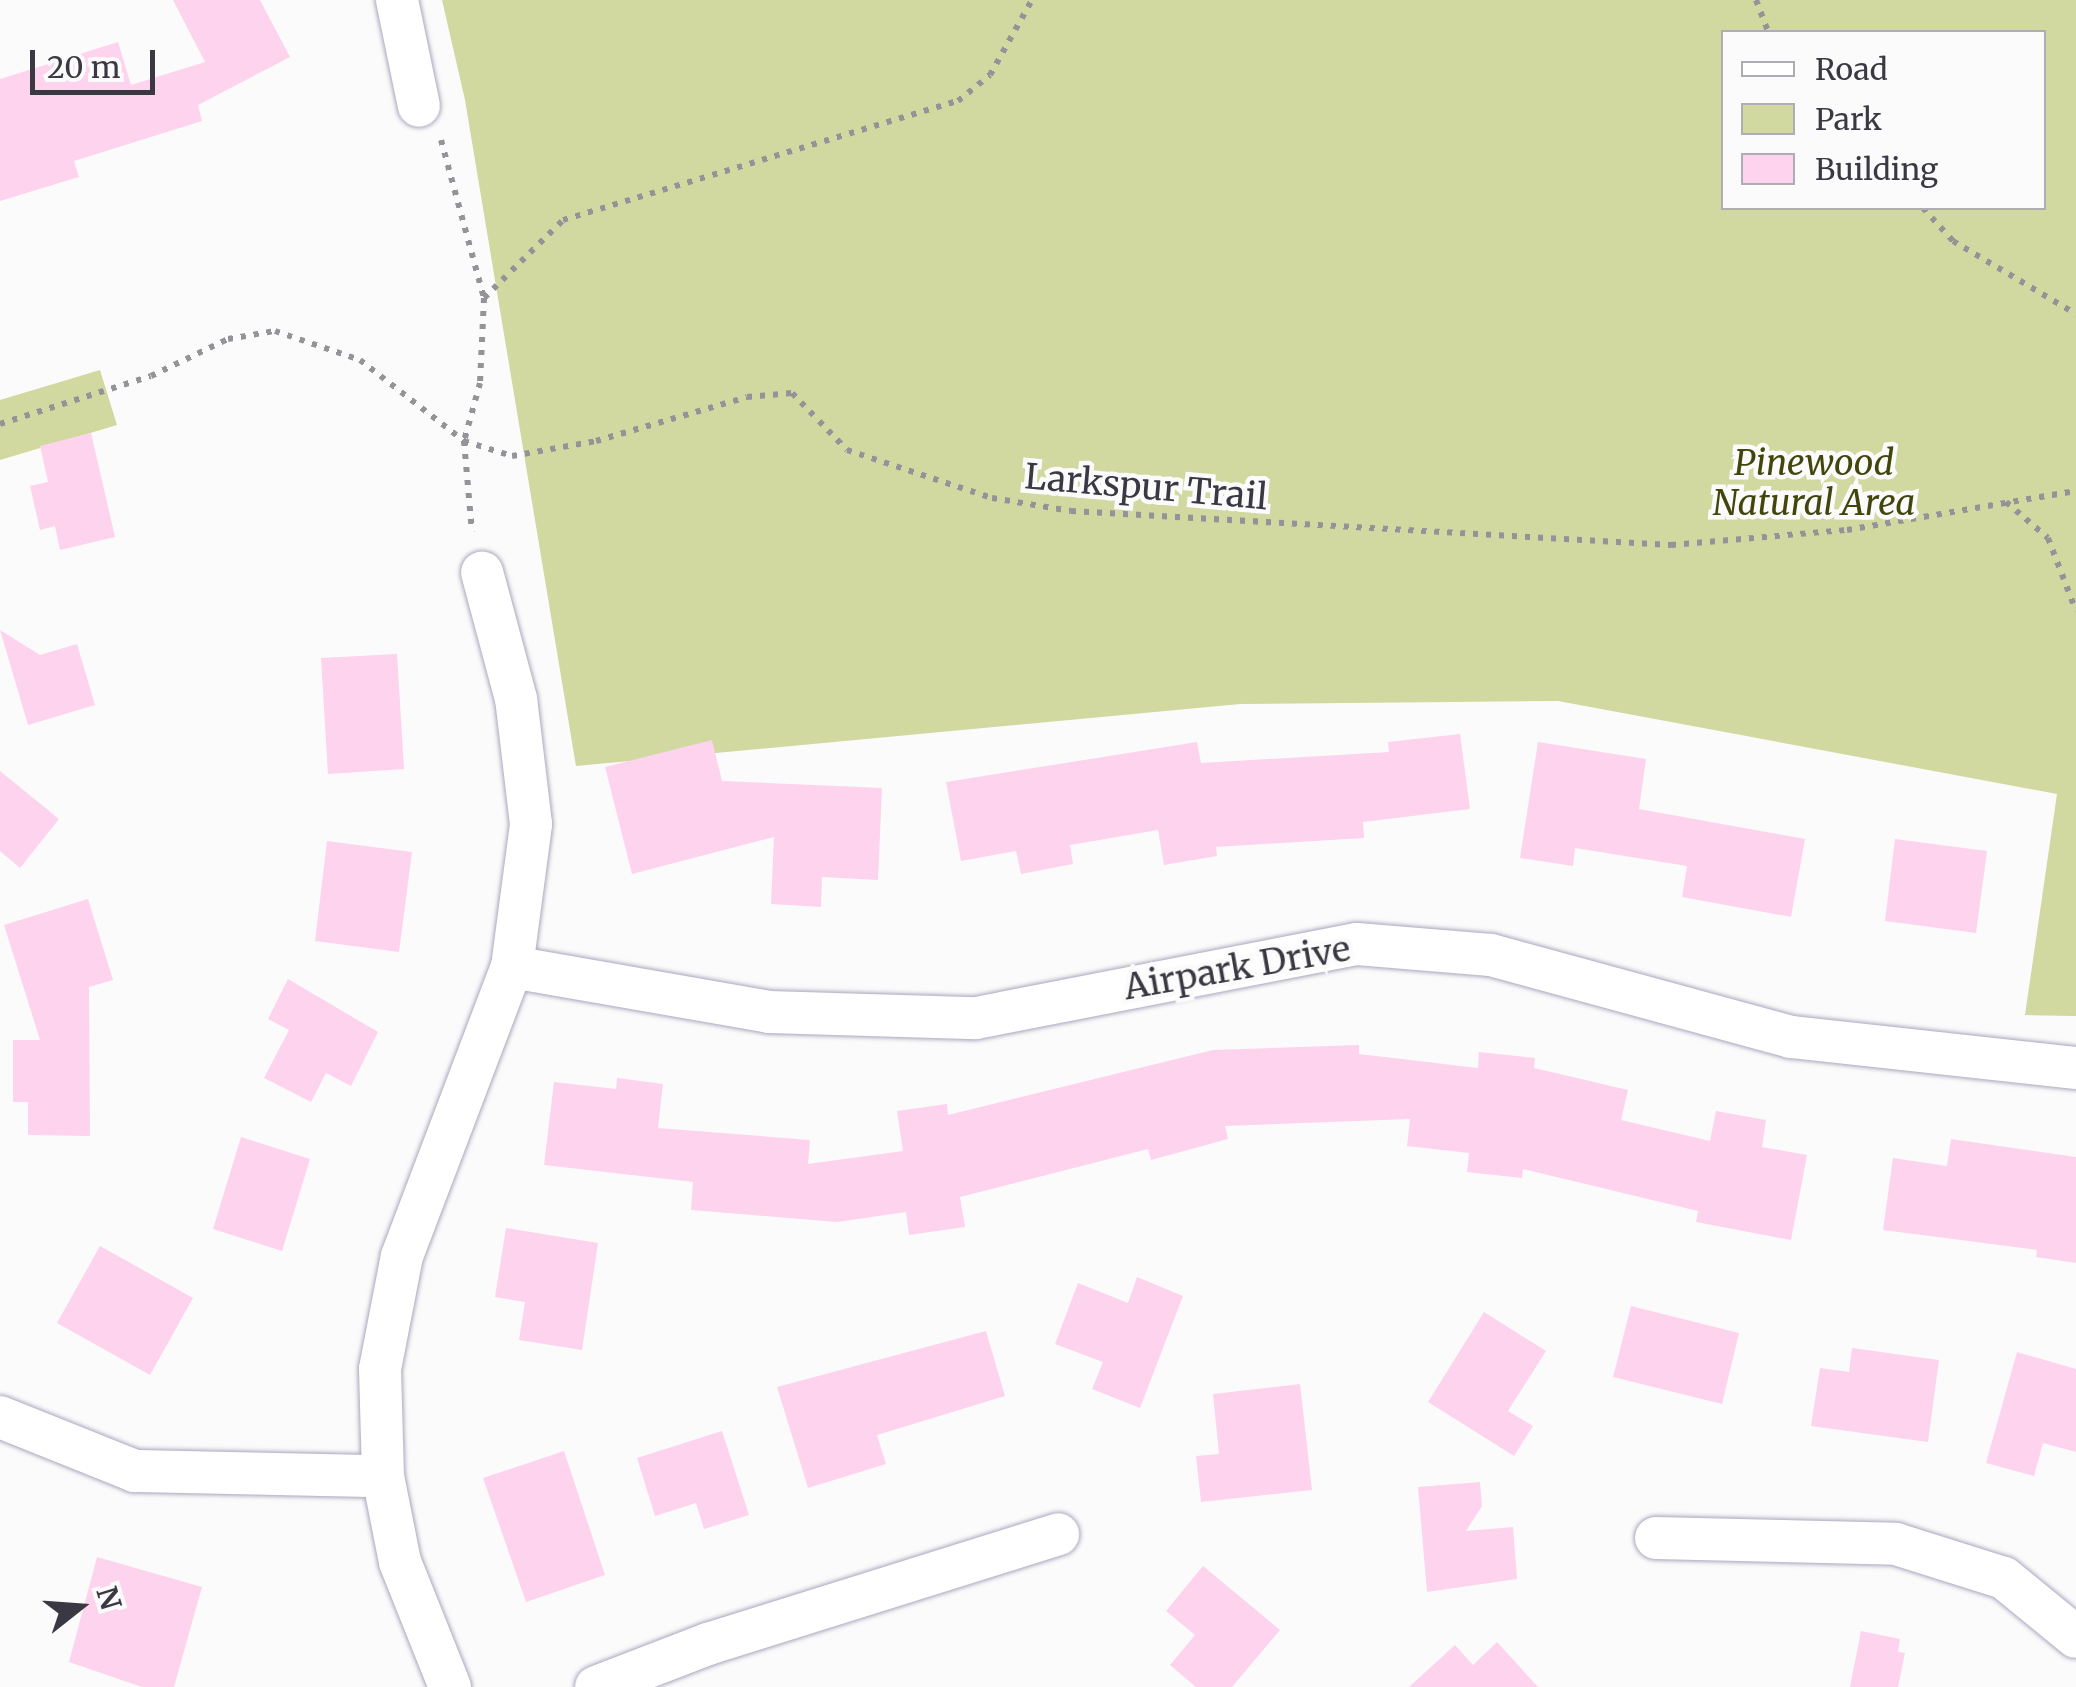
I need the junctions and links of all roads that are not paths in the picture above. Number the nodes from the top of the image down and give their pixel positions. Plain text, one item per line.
1 (397, 0) edge
2 (419, 106) road end
3 (482, 572) road end
4 (512, 967) junction
5 (2076, 1068) edge
6 (0, 1417) edge
7 (383, 1476) junction
8 (1058, 1534) dead end
9 (1656, 1538) dead end
10 (2076, 1637) edge
11 (450, 1687) edge
12 (596, 1687) edge

1 - 2 street
3 - 4 street
4 - 5 street, Airpark Drive
4 - 7 street
6 - 7 street
7 - 11 street
8 - 12 street
9 - 10 street

